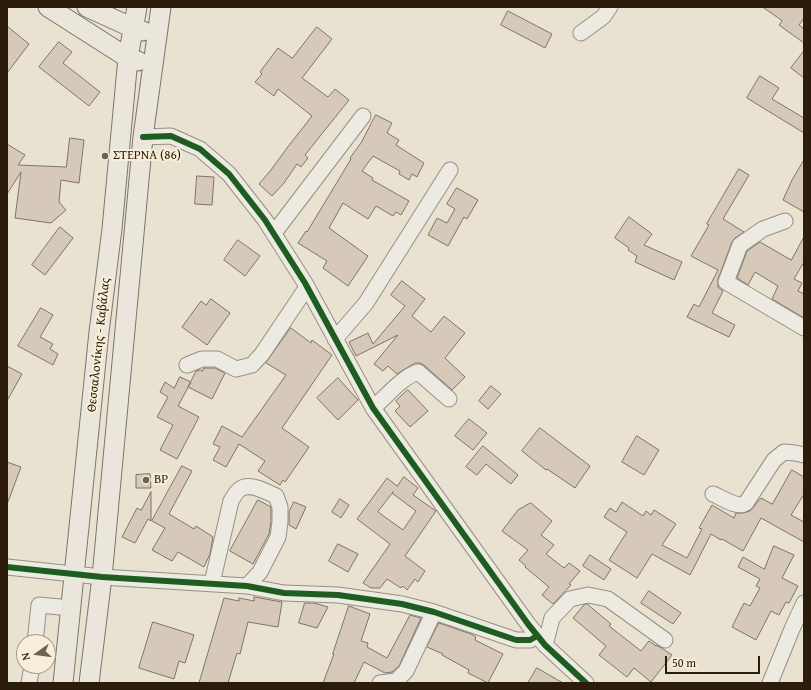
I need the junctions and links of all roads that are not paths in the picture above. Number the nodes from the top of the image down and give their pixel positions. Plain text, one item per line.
1 (48, 7) edge
2 (88, 7) edge
3 (137, 7) edge
4 (161, 7) edge
5 (610, 7) edge
6 (132, 28) junction
7 (581, 33) dead end
8 (157, 34) junction
9 (128, 58) junction
10 (153, 64) junction
11 (363, 116) dead end
12 (143, 137) junction
13 (450, 170) dead end
14 (785, 221) dead end
15 (274, 233) junction
16 (307, 287) junction
17 (804, 328) edge
18 (335, 339) junction
19 (187, 365) dead end
20 (449, 399) dead end
21 (373, 408) junction
22 (804, 455) edge
23 (713, 494) dead end
24 (7, 567) edge
25 (75, 574) junction
26 (105, 577) junction
27 (212, 583) junction
28 (247, 586) junction
29 (804, 603) edge
30 (71, 608) junction
31 (434, 612) junction
32 (36, 634) edge
33 (541, 640) junction
34 (665, 640) dead end
35 (571, 677) edge
36 (63, 683) edge
37 (89, 683) edge
38 (96, 683) edge
39 (380, 683) edge
40 (586, 683) edge
41 (770, 683) edge

1 - 9 main road
2 - 6 main road
3 - 6 main road, Θεσσαλονίκης - Καβάλας
4 - 8 main road, Θεσσαλονίκης - Καβάλας
5 - 7 street
6 - 8 main road
6 - 9 main road, Θεσσαλονίκης - Καβάλας
8 - 10 main road, Θεσσαλονίκης - Καβάλας
9 - 10 main road
9 - 25 main road, Θεσσαλονίκης - Καβάλας
10 - 12 main road, Θεσσαλονίκης - Καβάλας
11 - 15 street
12 - 15 street
12 - 26 main road, Θεσσαλονίκης - Καβάλας
13 - 18 street
14 - 17 street
15 - 16 street
16 - 18 street
16 - 19 street
18 - 21 street
20 - 21 street
21 - 33 street
22 - 23 street
24 - 25 street
25 - 26 street
25 - 30 main road, Θεσσαλονίκης - Καβάλας
26 - 27 street
26 - 37 main road, Θεσσαλονίκης - Καβάλας
26 - 38 street
27 - 28 street
27 - 28 street
28 - 31 street
29 - 41 street
30 - 32 street
30 - 36 main road, Θεσσαλονίκης - Καβάλας
31 - 33 street
31 - 39 street
33 - 34 street
33 - 35 street
35 - 40 street

